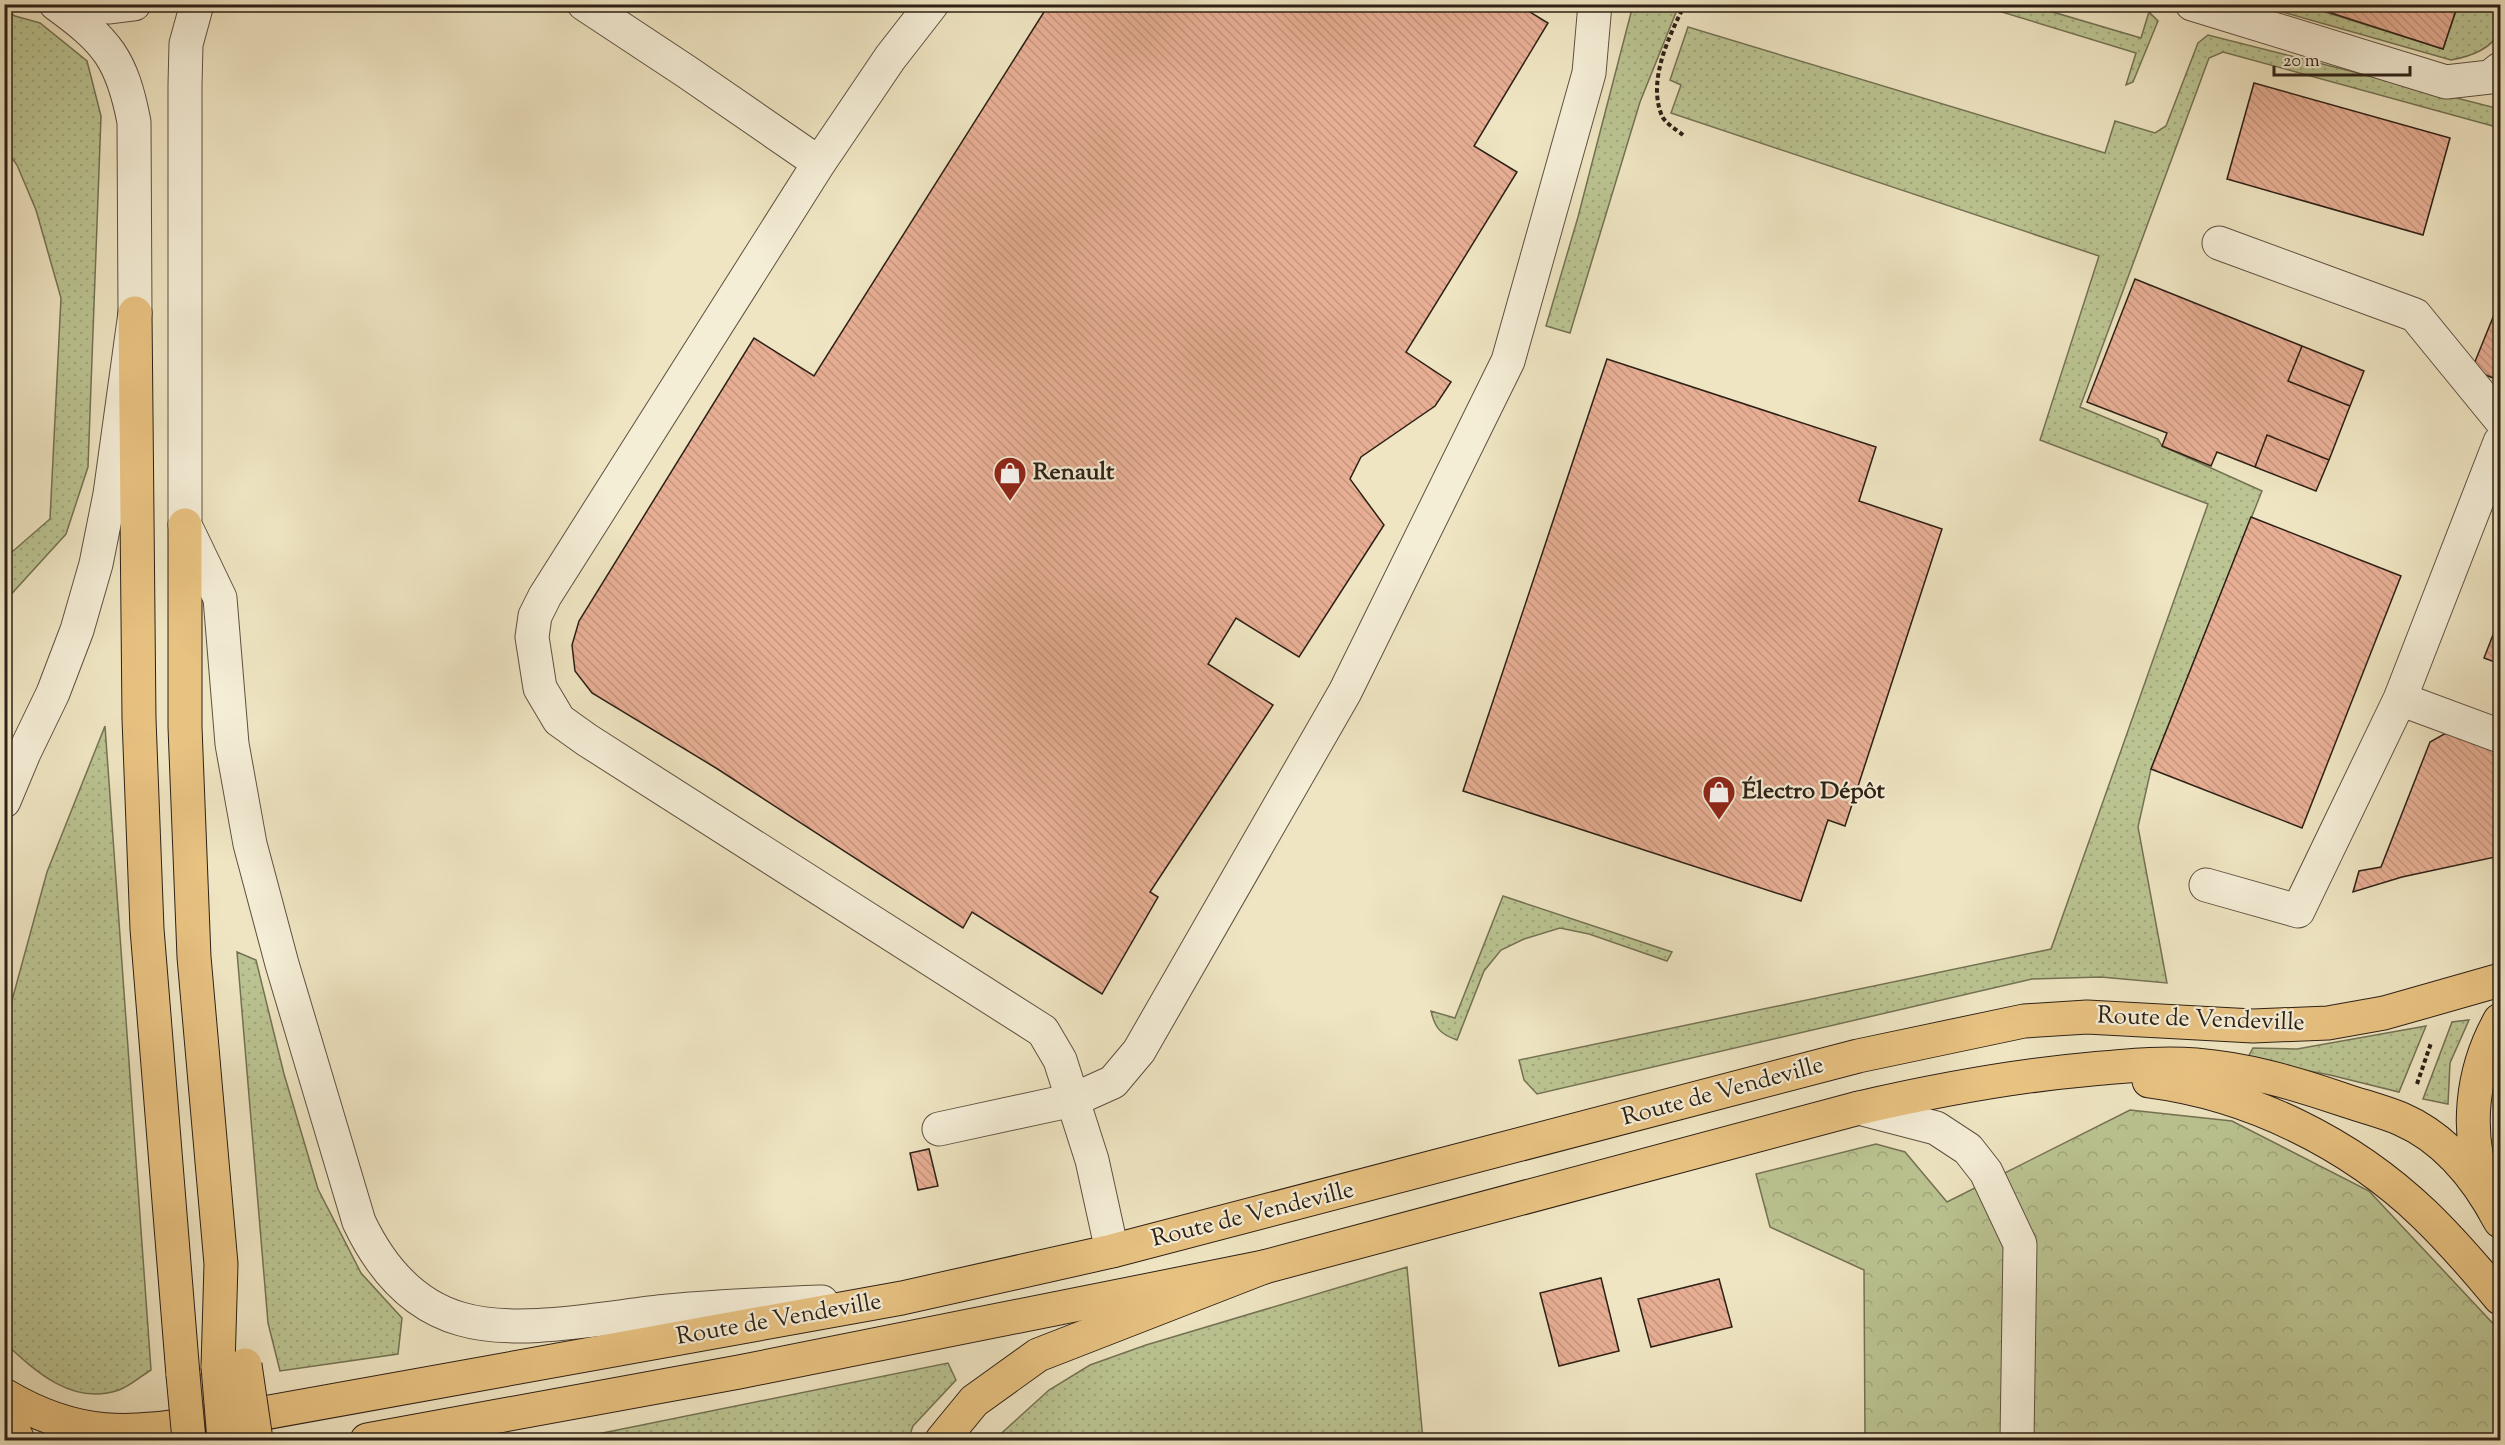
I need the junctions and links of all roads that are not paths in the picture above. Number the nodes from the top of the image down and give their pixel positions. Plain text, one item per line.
1 (56, 4) edge
2 (81, 4) edge
3 (134, 4) edge
4 (197, 4) edge
5 (584, 4) edge
6 (932, 4) edge
7 (1595, 4) edge
8 (2192, 4) edge
9 (2500, 69) edge
10 (819, 163) junction
11 (2219, 243) dead end
12 (135, 313) junction
13 (2500, 419) edge
14 (2500, 442) edge
15 (185, 525) junction
16 (2400, 699) junction
17 (2500, 736) edge
18 (4, 801) edge
19 (2206, 885) dead end
20 (2500, 980) edge
21 (2500, 1020) edge
22 (2027, 1075) junction
23 (1073, 1100) junction
24 (1860, 1108) junction
25 (939, 1129) dead end
26 (2495, 1211) edge
27 (1112, 1251) junction
28 (1264, 1268) junction
29 (902, 1298) junction
30 (2500, 1298) edge
31 (231, 1366) junction
32 (4, 1395) edge
33 (4, 1412) edge
34 (18, 1440) edge
35 (189, 1440) edge
36 (224, 1440) edge
37 (256, 1440) edge
38 (367, 1440) edge
39 (942, 1440) edge
40 (2017, 1440) edge

1 - 12 street
2 - 3 street
4 - 15 street
5 - 10 street
6 - 10 street
7 - 23 street
8 - 9 street
10 - 23 street
11 - 13 street
12 - 18 street
12 - 35 main road, bridge
14 - 16 street
15 - 29 street
15 - 31 main road
16 - 17 street
16 - 19 street
20 - 27 main road, Route de Vendeville
21 - 26 main road
22 - 24 main road, Route de Vendeville
22 - 26 main road
22 - 30 main road
23 - 25 street
23 - 27 street
24 - 28 main road, Route de Vendeville
24 - 40 street
27 - 29 main road, Route de Vendeville
28 - 38 main road, Route de Vendeville
28 - 39 main road
29 - 32 main road, Route de Vendeville
31 - 36 main road, bridge
31 - 37 main road, bridge
33 - 34 main road

